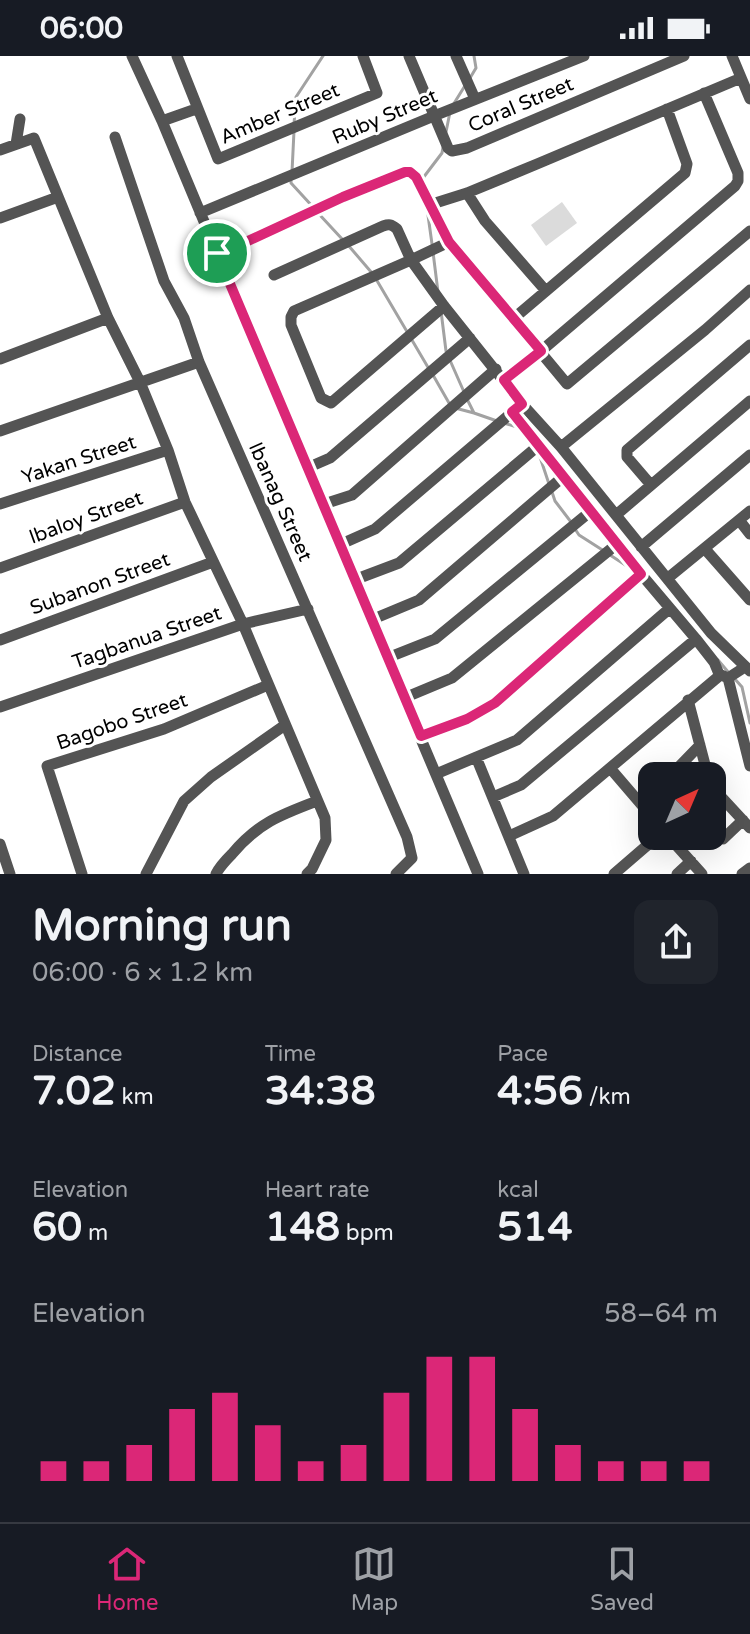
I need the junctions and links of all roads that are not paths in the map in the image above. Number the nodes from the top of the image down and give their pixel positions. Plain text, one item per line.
1 (132, 56) edge
2 (177, 56) edge
3 (363, 56) edge
4 (409, 56) edge
5 (584, 56) edge
6 (684, 56) edge
7 (732, 56) edge
8 (459, 57) edge
9 (741, 78) junction
10 (704, 93) junction
11 (475, 99) junction
12 (750, 99) edge
13 (196, 109) junction
14 (667, 109) junction
15 (434, 116) junction
16 (20, 119) dead end
17 (162, 121) junction
18 (115, 137) dead end
19 (16, 144) junction
20 (0, 150) edge
21 (467, 193) junction
22 (58, 197) junction
23 (429, 205) junction
24 (200, 213) junction
25 (0, 218) edge
26 (750, 231) edge
27 (449, 242) junction
28 (217, 253) junction
29 (411, 260) junction
30 (274, 275) dead end
31 (750, 290) edge
32 (546, 291) junction
33 (444, 306) junction
34 (108, 318) junction
35 (513, 319) junction
36 (470, 338) junction
37 (750, 345) edge
38 (541, 351) junction
39 (0, 359) edge
40 (199, 362) junction
41 (496, 369) junction
42 (504, 380) junction
43 (140, 382) junction
44 (750, 401) edge
45 (522, 404) junction
46 (512, 412) junction
47 (0, 431) edge
48 (538, 446) junction
49 (561, 447) junction
50 (168, 450) junction
51 (750, 455) edge
52 (307, 468) junction
53 (564, 476) junction
54 (651, 485) junction
55 (185, 502) junction
56 (0, 504) edge
57 (324, 504) junction
58 (591, 511) junction
59 (750, 511) edge
60 (616, 515) junction
61 (739, 520) junction
62 (750, 534) edge
63 (617, 544) junction
64 (339, 545) junction
65 (641, 547) junction
66 (705, 549) junction
67 (213, 562) junction
68 (0, 568) edge
69 (641, 574) junction
70 (668, 578) junction
71 (354, 580) junction
72 (750, 600) edge
73 (308, 609) junction
74 (669, 609) junction
75 (371, 620) junction
76 (243, 624) junction
77 (696, 639) junction
78 (0, 640) edge
79 (387, 658) junction
80 (747, 669) edge
81 (724, 676) junction
82 (268, 685) junction
83 (404, 698) junction
84 (688, 700) junction
85 (0, 707) edge
86 (285, 725) junction
87 (421, 736) junction
88 (700, 745) junction
89 (476, 757) junction
90 (684, 762) edge
91 (704, 762) edge
92 (750, 766) edge
93 (610, 768) junction
94 (436, 774) junction
95 (493, 797) junction
96 (317, 801) junction
97 (638, 801) edge
98 (726, 803) edge
99 (746, 824) edge
100 (509, 836) junction
101 (726, 837) edge
102 (0, 844) edge
103 (642, 850) edge
104 (681, 850) edge
105 (691, 861) junction
106 (750, 868) edge
107 (311, 872) edge
108 (10, 874) edge
109 (82, 874) edge
110 (146, 874) edge
111 (216, 874) edge
112 (396, 874) edge
113 (478, 874) edge
114 (524, 874) edge
115 (614, 874) edge
116 (677, 874) edge
117 (702, 874) edge
118 (742, 874) edge

1 - 17 street
2 - 13 street, Amber Street
3 - 13 street, Amber Street
4 - 15 street
5 - 11 street, Ruby Street
6 - 15 street, Coral Street
7 - 9 street
8 - 11 street
9 - 10 street
9 - 12 street
10 - 14 street
10 - 38 street
11 - 15 street, Ruby Street
13 - 17 street
14 - 21 street
14 - 32 street
15 - 24 street, Ruby Street
16 - 19 street
17 - 24 street
18 - 40 street, Ibanag Street
19 - 20 street
19 - 22 street
21 - 23 street
21 - 32 street
22 - 25 street
22 - 34 street
23 - 27 street
23 - 28 street
24 - 28 street
26 - 38 street
27 - 29 street
27 - 35 street
28 - 52 street
29 - 30 street
29 - 33 street
29 - 33 street
31 - 49 street
32 - 35 street
33 - 36 street
34 - 39 street
34 - 43 street
35 - 38 street
36 - 41 street
36 - 52 street
37 - 54 street
38 - 42 street
40 - 43 street
40 - 73 street, Ibanag Street
41 - 42 street
41 - 57 street
42 - 45 street
43 - 47 street
43 - 50 street
44 - 54 street
45 - 46 street
45 - 49 street
46 - 48 street
46 - 64 street
48 - 53 street
48 - 71 street
49 - 60 street
50 - 55 street
50 - 56 street, Yakan Street
51 - 65 street
52 - 57 street
53 - 58 street
53 - 75 street
54 - 60 street
55 - 67 street
55 - 68 street, Ibaloy Street
57 - 64 street
58 - 63 street
58 - 79 street
59 - 61 street
60 - 65 street
61 - 62 street
61 - 66 street
63 - 69 street
63 - 83 street
64 - 71 street
65 - 70 street
66 - 70 street
66 - 72 street
67 - 76 street
67 - 78 street, Subanon Street
69 - 74 street
69 - 87 street
70 - 80 street
71 - 75 street
73 - 76 street, Tagbanua Street
73 - 112 street, Ibanag Street
74 - 77 street
74 - 89 street
75 - 79 street
76 - 82 street
76 - 85 street, Tagbanua Street
77 - 81 street
77 - 95 street
79 - 83 street
80 - 81 street
81 - 84 street
81 - 92 street
82 - 86 street
82 - 109 street, Bagobo Street
83 - 87 street
84 - 88 street
84 - 93 street
86 - 96 street
86 - 110 street
87 - 94 street
88 - 90 street
88 - 91 street
89 - 94 street
89 - 95 street
93 - 97 street
93 - 100 street
94 - 113 street
95 - 100 street
96 - 107 street
96 - 111 street
98 - 99 street
99 - 101 street
100 - 114 street
102 - 108 street
103 - 115 street
104 - 105 street
105 - 116 street
105 - 117 street
106 - 118 street

